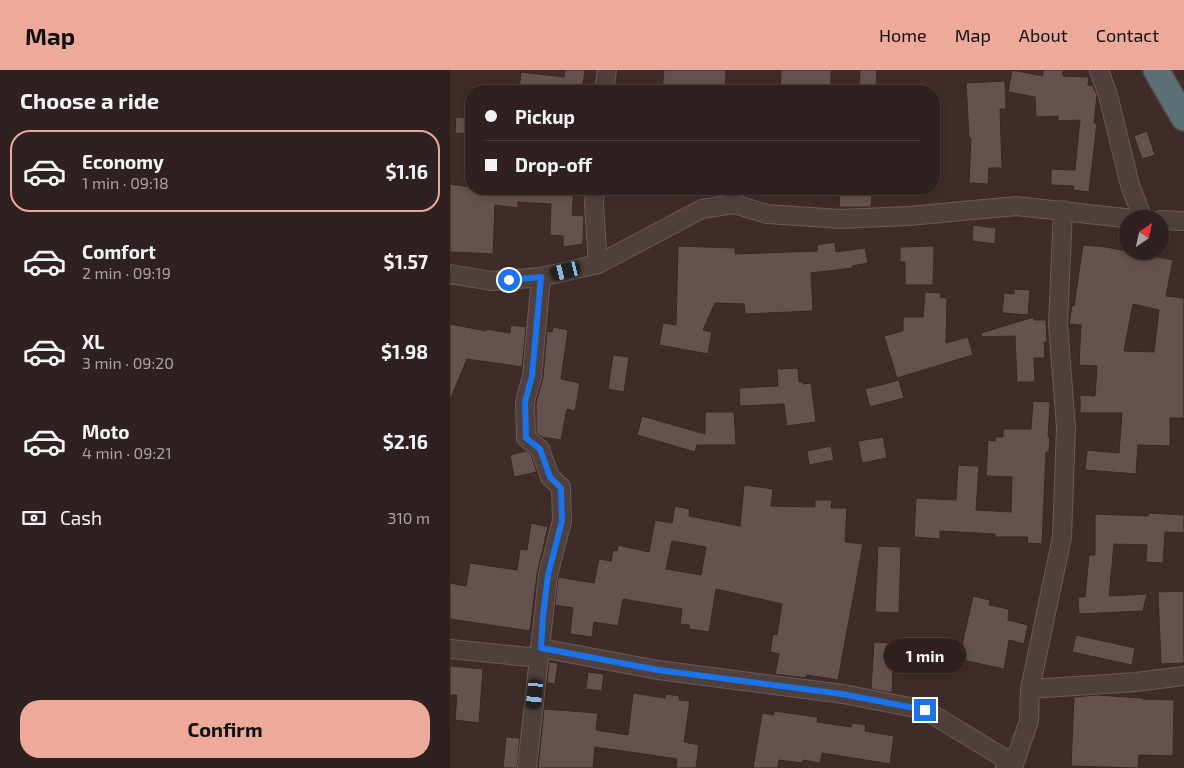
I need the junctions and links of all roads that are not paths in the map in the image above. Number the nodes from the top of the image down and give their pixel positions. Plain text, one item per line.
1 (607, 70) edge
2 (1099, 70) edge
3 (1156, 70) edge
4 (605, 85) edge
5 (1184, 118) edge
6 (595, 195) edge
7 (1063, 210) junction
8 (1140, 210) edge
9 (1119, 217) edge
10 (1169, 220) edge
11 (1184, 221) edge
12 (598, 264) junction
13 (450, 274) edge
14 (541, 277) junction
15 (450, 649) edge
16 (540, 653) junction
17 (1184, 676) edge
18 (1030, 689) junction
19 (1010, 766) edge
20 (527, 768) edge

1 - 4 street
2 - 8 street
3 - 5 highway
6 - 12 street
7 - 9 street
7 - 12 street
7 - 18 street
10 - 11 street
12 - 14 street
13 - 14 street
14 - 16 street
15 - 16 street
16 - 19 street
16 - 20 street
17 - 18 street
18 - 19 street

